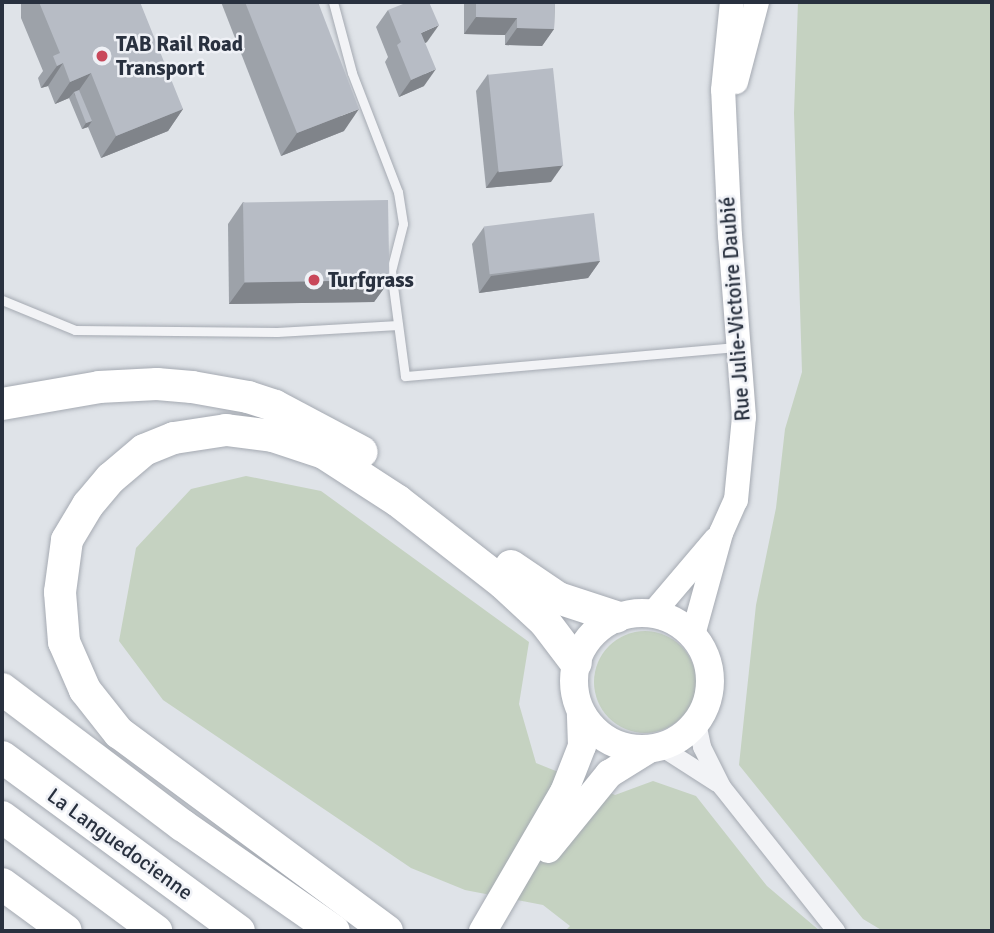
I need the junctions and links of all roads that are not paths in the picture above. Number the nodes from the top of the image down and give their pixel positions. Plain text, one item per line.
1 (333, 2) edge
2 (733, 2) edge
3 (758, 2) edge
4 (724, 123) junction
5 (2, 300) edge
6 (398, 325) junction
7 (738, 347) junction
8 (2, 404) edge
9 (721, 533) junction
10 (653, 613) junction
11 (616, 617) junction
12 (693, 635) junction
13 (576, 663) junction
14 (2, 689) edge
15 (581, 713) junction
16 (697, 723) junction
17 (655, 748) junction
18 (2, 757) edge
19 (722, 787) junction
20 (2, 817) edge
21 (2, 884) edge
22 (494, 924) edge
23 (66, 931) edge
24 (156, 931) edge
25 (239, 931) edge
26 (334, 931) edge
27 (387, 931) edge
28 (836, 931) edge

1 - 6 lane
2 - 4 street, Rue Julie-Victoire Daubié
3 - 4 street, Rue Julie-Victoire Daubié
4 - 7 street, Rue Julie-Victoire Daubié
5 - 6 lane
6 - 7 lane
7 - 9 street, Rue Julie-Victoire Daubié
8 - 11 highway
9 - 10 street, Rue Julie-Victoire Daubié
9 - 12 street, Rue Julie-Victoire Daubié
10 - 11 main road
10 - 12 main road
11 - 13 main road
12 - 16 main road
13 - 15 main road
13 - 27 highway
14 - 26 highway
15 - 17 main road
15 - 22 main road
16 - 17 main road
16 - 19 street
17 - 19 street
17 - 22 main road
18 - 25 highway, La Languedocienne
19 - 28 street
20 - 24 highway
21 - 23 highway

